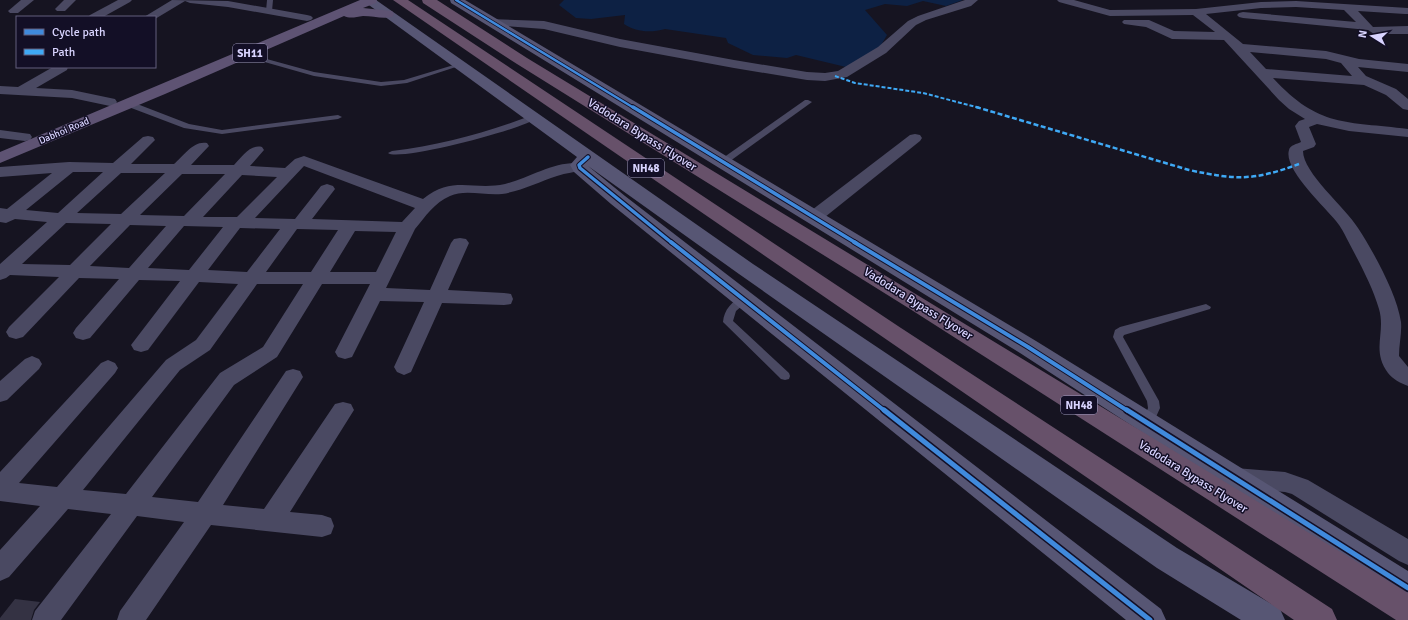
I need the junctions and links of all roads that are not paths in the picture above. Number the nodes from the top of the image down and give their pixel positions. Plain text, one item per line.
1 (28, 0) edge
2 (70, 0) edge
3 (126, 0) edge
4 (180, 0) edge
5 (190, 0) edge
6 (428, 0) edge
7 (456, 0) edge
8 (972, 0) edge
9 (1063, 0) edge
10 (1166, 0) edge
11 (357, 1) edge
12 (269, 5) edge
13 (393, 7) edge
14 (1087, 8) junction
15 (1348, 8) junction
16 (61, 9) dead end
17 (1220, 10) junction
18 (14, 11) dead end
19 (1178, 12) junction
20 (1196, 12) junction
21 (1407, 12) edge
22 (96, 16) edge
23 (152, 16) edge
24 (307, 18) junction
25 (327, 18) junction
26 (490, 22) junction
27 (1374, 30) dead end
28 (1408, 30) edge
29 (1225, 36) junction
30 (1238, 47) junction
31 (245, 55) junction
32 (1346, 60) junction
33 (460, 65) junction
34 (60, 68) edge
35 (1408, 68) edge
36 (1260, 73) junction
37 (1363, 78) junction
38 (0, 90) edge
39 (21, 91) junction
40 (110, 102) junction
41 (808, 102) dead end
42 (129, 104) junction
43 (1408, 106) edge
44 (338, 117) dead end
45 (533, 118) junction
46 (1317, 119) junction
47 (1408, 133) edge
48 (0, 134) edge
49 (25, 137) junction
50 (915, 138) dead end
51 (148, 140) dead end
52 (202, 146) dead end
53 (0, 147) edge
54 (257, 150) dead end
55 (392, 153) dead end
56 (0, 158) edge
57 (583, 162) junction
58 (723, 162) junction
59 (69, 167) junction
60 (117, 167) junction
61 (176, 169) junction
62 (236, 170) junction
63 (0, 172) edge
64 (290, 173) junction
65 (327, 189) dead end
66 (426, 206) junction
67 (3, 217) edge
68 (814, 217) junction
69 (63, 218) junction
70 (126, 219) junction
71 (184, 221) junction
72 (239, 222) junction
73 (296, 224) junction
74 (350, 225) junction
75 (407, 227) junction
76 (460, 244) dead end
77 (2, 272) edge
78 (74, 272) junction
79 (134, 273) junction
80 (194, 276) junction
81 (253, 278) junction
82 (317, 278) junction
83 (377, 286) junction
84 (436, 297) junction
85 (504, 299) dead end
86 (744, 300) junction
87 (1206, 307) dead end
88 (16, 332) dead end
89 (83, 333) dead end
90 (141, 345) dead end
91 (345, 352) dead end
92 (32, 364) dead end
93 (108, 368) dead end
94 (404, 368) dead end
95 (785, 376) dead end
96 (292, 377) dead end
97 (1408, 378) edge
98 (0, 394) edge
99 (343, 410) dead end
100 (1148, 424) junction
101 (1235, 478) junction
102 (0, 488) edge
103 (0, 491) edge
104 (62, 498) junction
105 (131, 506) junction
106 (204, 514) junction
107 (270, 521) junction
108 (322, 526) dead end
109 (1408, 553) edge
110 (0, 569) edge
111 (1408, 588) edge
112 (1408, 610) edge
113 (44, 620) edge
114 (130, 620) edge
115 (1150, 620) edge
116 (1269, 620) edge
117 (1321, 620) edge

1 - 18 street
2 - 16 street
3 - 22 street
4 - 23 street
5 - 12 street
6 - 112 highway, Vadodara Bypass Flyover / NH48
7 - 26 street
8 - 26 street
9 - 14 street
10 - 19 street
11 - 13 street
11 - 24 main road, SH11
11 - 25 main road, SH11
12 - 24 street
13 - 25 main road
13 - 33 street
13 - 117 highway, Vadodara Bypass Flyover / NH48
14 - 19 street
14 - 29 street
15 - 17 street
15 - 17 street
15 - 21 street
17 - 20 street
19 - 20 street
20 - 29 street
24 - 40 main road, SH11
25 - 31 main road, SH11
26 - 58 street
27 - 28 street
29 - 30 street
30 - 32 street
30 - 36 street
31 - 33 lane
31 - 42 main road, SH11
32 - 35 street
32 - 37 street
33 - 45 street
34 - 39 street
36 - 37 street
36 - 46 street
37 - 43 street
38 - 39 street
39 - 40 street
40 - 49 main road, Dabhoi Road / SH11
41 - 58 lane
42 - 44 lane
42 - 56 main road, Dabhoi Road / SH11
45 - 55 lane
45 - 57 street
46 - 47 street
46 - 97 street
48 - 49 street
49 - 53 main road, Dabhoi Road / SH11
50 - 68 street
51 - 60 street
52 - 61 street
54 - 62 street
57 - 66 street
57 - 86 street
57 - 116 street
58 - 68 street
59 - 60 street
59 - 63 street
59 - 67 street
60 - 61 street
60 - 69 street
61 - 62 street
61 - 70 street
62 - 64 street
62 - 71 street
64 - 66 street
64 - 72 street
65 - 73 street
66 - 75 street
67 - 69 street
68 - 100 street
69 - 70 street
69 - 77 street
70 - 71 street
70 - 78 street
71 - 72 street
71 - 79 street
72 - 73 street
72 - 80 street
73 - 74 street
73 - 81 street
74 - 75 street
74 - 82 street
75 - 83 street
76 - 84 street
77 - 78 street
78 - 79 street
78 - 88 street
79 - 80 street
79 - 89 street
80 - 81 street
80 - 90 street
81 - 82 street
81 - 104 street
82 - 83 street
82 - 105 street
83 - 84 street
83 - 91 street
84 - 85 street
84 - 94 street
86 - 95 lane
86 - 115 street
87 - 100 lane
92 - 98 street
93 - 102 street
96 - 106 street
99 - 107 street
100 - 101 street
101 - 109 street
101 - 111 street
103 - 104 street
104 - 105 street
104 - 110 street
105 - 106 street
105 - 113 street
106 - 107 street
106 - 114 street
107 - 108 street

